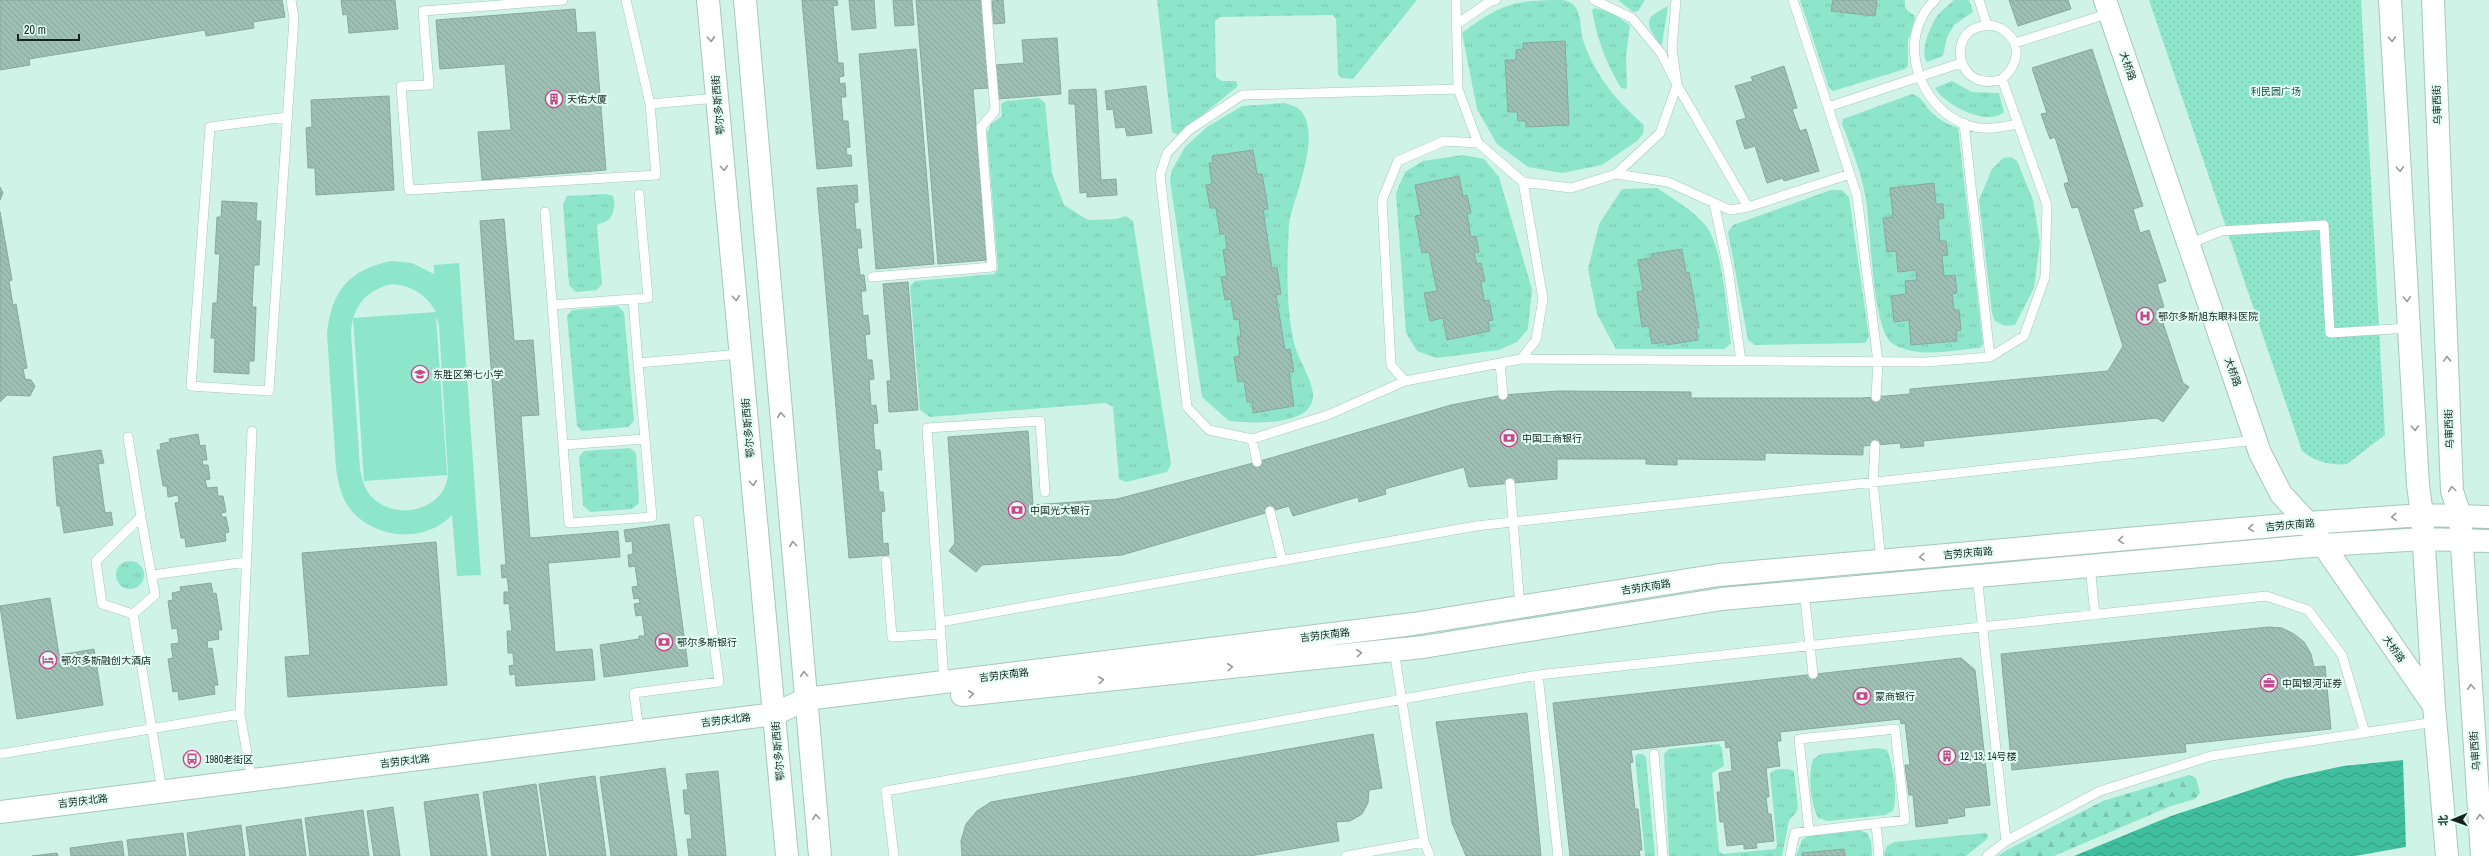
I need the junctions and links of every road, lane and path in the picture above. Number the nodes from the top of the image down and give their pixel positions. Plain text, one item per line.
1 (291, 0) edge
2 (563, 0) edge
3 (626, 0) edge
4 (708, 0) edge
5 (745, 0) edge
6 (986, 0) edge
7 (1456, 0) edge
8 (1496, 0) edge
9 (1594, 0) edge
10 (1676, 0) edge
11 (1793, 0) edge
12 (1935, 0) edge
13 (1979, 0) edge
14 (2390, 0) edge
15 (2433, 0) edge
16 (2107, 6) edge
17 (1457, 24) junction
18 (1987, 25) junction
19 (2015, 44) junction
20 (1961, 63) junction
21 (1918, 77) junction
22 (2002, 79) junction
23 (1677, 85) junction
24 (1458, 89) junction
25 (717, 98) junction
26 (650, 104) junction
27 (1828, 107) junction
28 (287, 117) junction
29 (1964, 123) junction
30 (2018, 124) junction
31 (1478, 143) junction
32 (1616, 174) junction
33 (1850, 174) junction
34 (1523, 182) junction
35 (639, 194) dead end
36 (1714, 203) junction
37 (1748, 207) junction
38 (545, 212) dead end
39 (2188, 244) junction
40 (872, 277) dead end
41 (633, 299) junction
42 (552, 305) junction
43 (2409, 328) junction
44 (741, 354) junction
45 (1990, 357) junction
46 (1520, 359) junction
47 (1741, 361) junction
48 (1878, 362) junction
49 (638, 363) junction
50 (1500, 363) junction
51 (1405, 381) junction
52 (1503, 395) dead end
53 (1876, 397) dead end
54 (252, 432) dead end
55 (128, 437) dead end
56 (645, 439) junction
57 (1252, 439) junction
58 (2256, 440) junction
59 (563, 445) junction
60 (1875, 445) dead end
61 (1257, 462) dead end
62 (1873, 482) junction
63 (1510, 483) dead end
64 (1045, 492) dead end
65 (1270, 511) dead end
66 (2422, 515) junction
67 (2460, 515) junction
68 (141, 517) junction
69 (2489, 517) edge
70 (698, 520) dead end
71 (1513, 522) junction
72 (2308, 523) junction
73 (2424, 539) junction
74 (2461, 539) junction
75 (2489, 541) edge
76 (2323, 545) junction
77 (1282, 560) junction
78 (886, 561) dead end
79 (1881, 561) junction
80 (246, 562) junction
81 (2090, 566) junction
82 (152, 574) junction
83 (1978, 576) junction
84 (1804, 591) junction
85 (1520, 607) junction
86 (133, 614) junction
87 (2095, 615) junction
88 (940, 622) junction
89 (1983, 627) junction
90 (941, 634) junction
91 (1810, 646) junction
92 (1394, 650) junction
93 (1813, 674) dead end
94 (1538, 675) junction
95 (944, 682) junction
96 (1400, 700) junction
97 (807, 705) junction
98 (240, 714) junction
99 (775, 714) junction
100 (2434, 714) junction
101 (152, 729) junction
102 (639, 731) junction
103 (2365, 733) junction
104 (0, 754) edge
105 (1654, 754) dead end
106 (252, 780) junction
107 (162, 791) junction
108 (0, 812) edge
109 (1876, 823) junction
110 (1810, 830) junction
111 (2006, 841) junction
112 (1424, 842) junction
113 (787, 856) edge
114 (820, 856) edge
115 (894, 856) edge
116 (1346, 856) edge
117 (1430, 856) edge
118 (1558, 856) edge
119 (1663, 856) edge
120 (1790, 856) edge
121 (1879, 856) edge
122 (1987, 856) edge
123 (2447, 856) edge
124 (2482, 856) edge

1 - 28 lane
2 - 26 lane
3 - 26 lane
4 -> 25 main road, 鄂尔多斯西街
97 -> 5 main road
6 - 40 lane
7 - 17 lane
8 - 17 lane
9 - 23 lane
10 - 23 lane
11 - 27 lane
12 - 21 lane
13 - 18 lane
14 -> 43 main road
67 -> 15 main road, 乌审西街
16 - 19 lane
16 - 39 main road, 大桥路
17 - 24 lane
18 - 19 lane
18 - 20 lane
19 - 22 lane
20 - 21 lane
20 - 22 lane
21 - 27 lane
21 - 29 lane
22 - 30 lane
23 - 32 lane
23 - 37 lane
24 - 31 lane
24 - 57 lane
25 - 26 lane
25 -> 44 main road, 鄂尔多斯西街
27 - 33 lane
28 - 28 lane
29 - 30 lane
29 - 45 lane
30 - 45 lane
31 - 34 lane
31 - 51 lane
32 - 34 lane
32 - 36 lane
33 - 37 lane
33 - 48 lane
34 - 46 lane
35 - 41 lane
36 - 37 lane
36 - 47 lane
38 - 42 lane
39 - 43 lane
39 - 58 main road, 大桥路
41 - 42 lane
41 - 49 lane
42 - 59 lane
43 -> 66 main road
44 - 49 lane
44 -> 99 main road, 鄂尔多斯西街
45 - 48 lane
46 - 47 lane
46 - 50 lane
47 - 48 lane
48 - 53 lane
49 - 56 lane
50 - 51 lane
50 - 52 lane
51 - 57 lane
54 - 80 lane
55 - 68 lane
56 - 59 lane
56 - 59 lane
57 - 61 lane
58 - 62 lane
58 - 72 main road, 大桥路
60 - 62 lane
62 - 71 lane
62 - 79 lane
63 - 71 lane
64 - 88 lane
65 - 77 lane
66 - 67 main road, 吉劳庆南路
66 -> 72 main road, 吉劳庆南路
66 - 73 main road
67 - 69 main road, 吉劳庆南路
67 - 74 main road, 乌审西街
68 - 82 lane
68 - 86 lane
70 - 102 lane
71 - 77 lane
71 - 85 lane
72 - 76 main road, 大桥路
72 -> 79 main road, 吉劳庆南路
73 - 74 main road, 吉劳庆南路
73 - 76 main road, 吉劳庆南路
73 - 100 main road
74 - 75 main road, 吉劳庆南路
124 -> 74 main road, 乌审西街
76 - 81 main road, 吉劳庆南路
76 - 100 main road, 大桥路
77 - 88 lane
78 - 90 lane
79 - 85 main road, 吉劳庆南路
80 - 82 lane
80 - 98 lane
81 - 83 main road, 吉劳庆南路
81 - 87 lane
82 - 86 lane
83 - 84 main road, 吉劳庆南路
83 - 89 lane
84 - 91 lane
84 - 92 main road, 吉劳庆南路
85 - 95 main road, 吉劳庆南路
86 - 101 lane
87 - 89 lane
87 - 103 lane
88 - 90 lane
89 - 91 lane
89 - 111 lane
90 - 95 lane
91 - 93 lane
91 - 94 lane
92 - 96 lane
97 -> 92 main road, 吉劳庆南路
94 - 96 lane
94 - 118 lane
95 - 97 main road, 吉劳庆南路
96 - 112 lane
96 - 115 lane
97 - 99 main road, 吉劳庆北路
114 -> 97 main road
98 - 101 lane
98 - 106 lane
99 - 102 main road, 吉劳庆北路
99 - 113 main road, 鄂尔多斯西街
100 - 103 lane
100 - 123 main road
101 - 104 lane
101 - 107 lane
102 - 106 main road, 吉劳庆北路
103 - 111 lane
105 - 119 lane
106 - 107 main road, 吉劳庆北路
107 - 108 main road, 吉劳庆北路
109 - 110 lane
109 - 110 lane
109 - 121 lane
110 - 120 lane
111 - 122 lane
112 - 116 lane
112 - 117 lane

